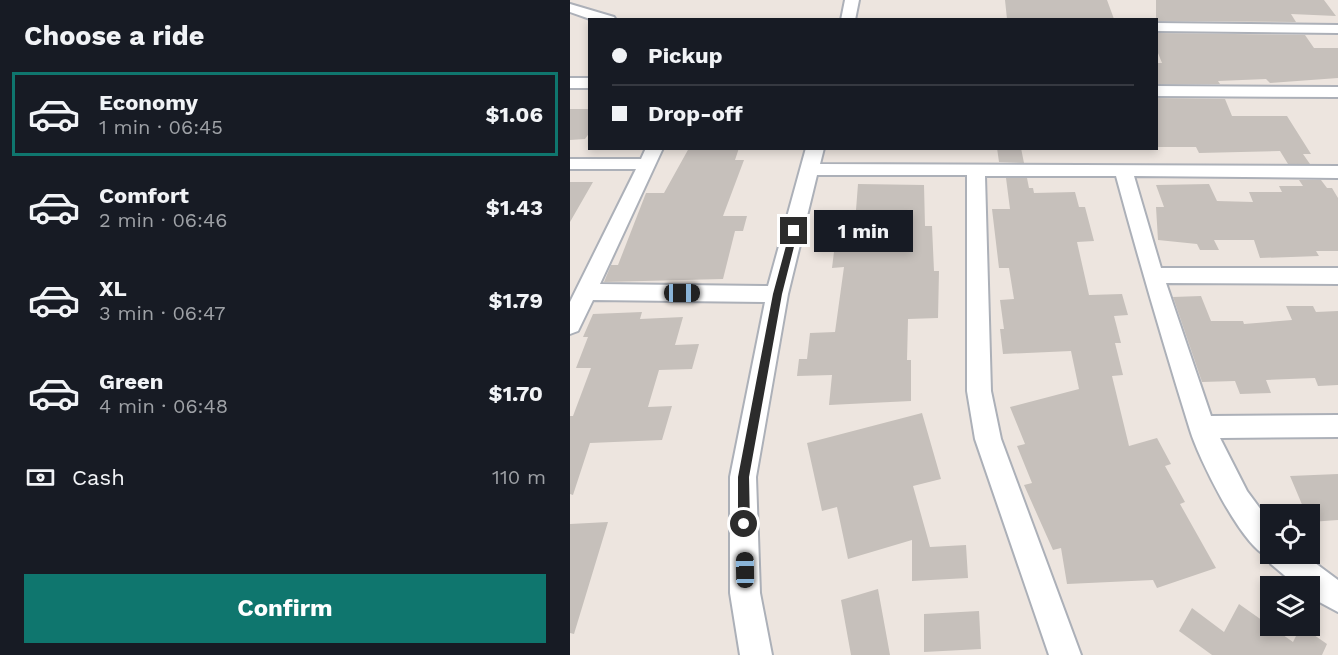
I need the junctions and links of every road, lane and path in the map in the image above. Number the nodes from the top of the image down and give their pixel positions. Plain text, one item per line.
1 (852, 0) edge
2 (570, 8) edge
3 (602, 18) edge
4 (848, 18) edge
5 (1158, 27) edge
6 (1338, 29) edge
7 (570, 83) edge
8 (588, 83) edge
9 (1158, 91) edge
10 (1338, 92) edge
11 (651, 156) edge
12 (813, 159) edge
13 (570, 164) edge
14 (976, 170) junction
15 (1123, 170) junction
16 (1338, 172) edge
17 (1152, 275) junction
18 (1338, 276) edge
19 (586, 292) junction
20 (777, 294) junction
21 (570, 325) edge
22 (1338, 426) edge
23 (1201, 427) junction
24 (1260, 529) edge
25 (1293, 564) edge
26 (1338, 597) edge
27 (756, 655) edge
28 (1065, 655) edge

1 - 4 street
2 - 3 street
5 - 6 street
7 - 8 street
9 - 10 street
11 - 13 street
11 - 19 street
12 - 14 street
12 - 20 street
14 - 15 street
14 - 28 street
15 - 16 street
15 - 17 street
17 - 18 street
17 - 23 street
19 - 20 street
19 - 21 street
20 - 27 street
22 - 23 street
23 - 24 street
25 - 26 street

